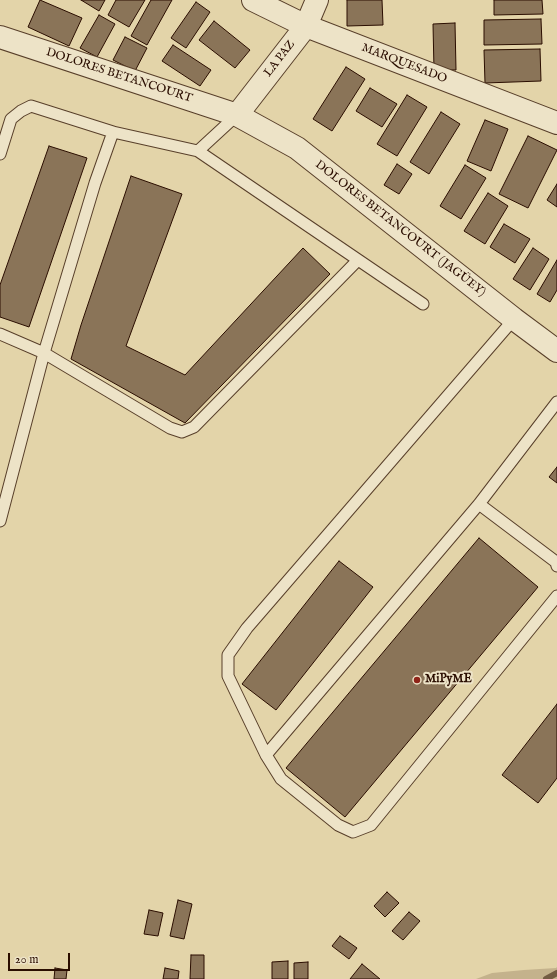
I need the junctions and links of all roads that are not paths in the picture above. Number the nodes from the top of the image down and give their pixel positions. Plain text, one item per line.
1 (253, 0) edge
2 (317, 0) edge
3 (306, 26) junction
4 (0, 37) edge
5 (237, 115) junction
6 (557, 123) edge
7 (113, 132) junction
8 (198, 151) junction
9 (0, 154) edge
10 (358, 260) junction
11 (423, 304) dead end
12 (514, 319) junction
13 (0, 334) edge
14 (557, 351) edge
15 (44, 353) junction
16 (557, 402) edge
17 (479, 504) junction
18 (0, 521) edge
19 (557, 566) edge
20 (557, 596) edge
21 (266, 755) junction

1 - 3 street, MARQUESADO
2 - 3 street, LA PAZ
3 - 5 street, LA PAZ
3 - 6 street, MARQUESADO
4 - 5 street, DOLORES BETANCOURT
5 - 8 lane
5 - 12 street, DOLORES BETANCOURT (JAGÜEY)
7 - 8 lane
7 - 9 lane
7 - 15 lane
8 - 10 lane
10 - 11 lane
10 - 15 lane
12 - 14 street, DOLORES BETANCOURT (JAGÜEY)
12 - 21 lane
13 - 15 lane
15 - 18 lane
16 - 17 lane
17 - 19 lane
17 - 21 lane
20 - 21 lane

